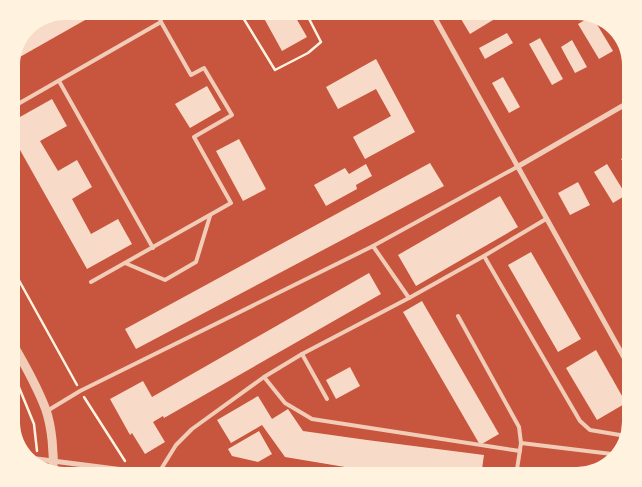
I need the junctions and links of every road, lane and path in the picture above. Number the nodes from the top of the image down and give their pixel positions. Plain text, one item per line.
1 (244, 20) edge
2 (310, 20) edge
3 (436, 20) edge
4 (161, 22) joint
5 (59, 81) junction
6 (20, 103) edge
7 (622, 106) edge
8 (517, 167) junction
9 (211, 215) junction
10 (546, 219) junction
11 (373, 246) junction
12 (153, 248) junction
13 (484, 256) junction
14 (125, 263) junction
15 (20, 282) edge
16 (91, 282) dead end
17 (409, 298) junction
18 (458, 316) dead end
19 (302, 354) junction
20 (622, 354) edge
21 (20, 356) edge
22 (264, 376) junction
23 (20, 390) edge
24 (80, 391) junction
25 (327, 399) dead end
26 (46, 412) junction
27 (620, 435) edge
28 (521, 443) junction
29 (520, 451) junction
30 (609, 454) edge
31 (38, 459) joint
32 (53, 461) junction
33 (53, 466) edge
34 (105, 467) edge
35 (129, 467) edge
36 (162, 467) edge
37 (517, 467) edge

1 - 2 path
3 - 8 street
4 - 5 lane
4 - 9 lane
5 - 6 lane
5 - 12 lane
7 - 8 street
8 - 10 street
8 - 11 lane
9 - 12 lane
9 - 14 lane
10 - 13 lane
10 - 20 street
11 - 17 lane
11 - 24 lane
12 - 14 lane
13 - 17 lane
13 - 27 lane
14 - 16 lane
15 - 24 path
17 - 19 lane
18 - 28 lane
19 - 22 lane
19 - 25 lane
21 - 26 street
22 - 29 lane
22 - 36 lane
23 - 31 path
24 - 26 lane
24 - 35 path
26 - 32 street
28 - 29 lane
28 - 30 lane
29 - 37 lane
31 - 32 street
32 - 33 street
32 - 34 street

